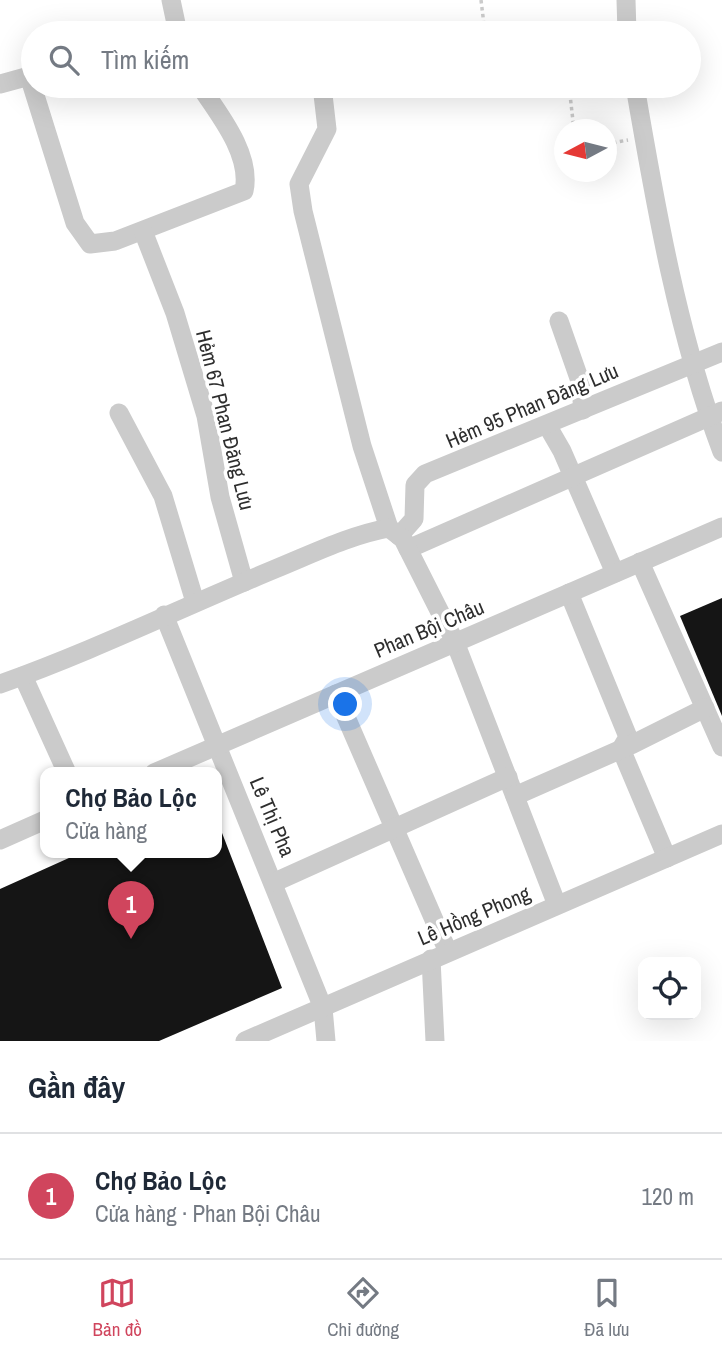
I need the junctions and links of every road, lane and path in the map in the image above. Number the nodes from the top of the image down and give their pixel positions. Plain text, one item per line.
1 (171, 0) edge
2 (481, 0) edge
3 (626, 0) edge
4 (175, 21) edge
5 (484, 21) edge
6 (627, 21) edge
7 (21, 78) edge
8 (0, 84) edge
9 (38, 98) edge
10 (208, 98) edge
11 (323, 98) edge
12 (570, 98) edge
13 (637, 98) edge
14 (573, 119) edge
15 (143, 231) junction
16 (559, 321) dead end
17 (722, 352) edge
18 (693, 363) junction
19 (583, 410) junction
20 (119, 413) dead end
21 (715, 414) edge
22 (547, 425) junction
23 (722, 452) edge
24 (572, 477) junction
25 (722, 527) edge
26 (399, 538) junction
27 (640, 562) junction
28 (615, 573) junction
29 (244, 582) junction
30 (569, 593) junction
31 (195, 602) junction
32 (164, 614) junction
33 (456, 642) junction
34 (23, 676) junction
35 (0, 684) edge
36 (336, 694) junction
37 (705, 708) junction
38 (216, 746) junction
39 (722, 747) edge
40 (621, 749) junction
41 (64, 767) edge
42 (168, 767) edge
43 (508, 777) junction
44 (515, 796) junction
45 (40, 822) edge
46 (395, 830) junction
47 (722, 834) edge
48 (0, 840) edge
49 (667, 858) junction
50 (275, 882) junction
51 (557, 905) junction
52 (440, 956) junction
53 (323, 1008) junction
54 (245, 1041) edge
55 (326, 1041) edge
56 (435, 1041) edge

1 - 4 street
2 - 5 path
3 - 6 street
7 - 8 street
9 - 15 street
10 - 15 street
11 - 26 street
12 - 14 path
13 - 18 street
15 - 29 street, Hẻm 67 Phan Đăng Lưu
16 - 19 street
17 - 18 street, Hẻm 95 Phan Đăng Lưu
18 - 19 street, Hẻm 95 Phan Đăng Lưu
18 - 21 street
19 - 22 street, Hẻm 95 Phan Đăng Lưu
20 - 31 street
21 - 23 street
21 - 24 street
22 - 24 street
22 - 26 street, Hẻm 95 Phan Đăng Lưu
24 - 26 street
24 - 28 street
25 - 27 street, Phan Bội Châu
26 - 29 street
26 - 33 street
27 - 28 street, Phan Bội Châu
27 - 37 street
28 - 30 street, Phan Bội Châu
29 - 31 street
30 - 33 street, Phan Bội Châu
30 - 40 street
31 - 32 street
32 - 34 street
32 - 38 street, Lê Thị Pha
33 - 36 street, Phan Bội Châu
33 - 43 street
34 - 35 street
34 - 41 street
36 - 38 street, Phan Bội Châu
36 - 46 street
37 - 39 street
37 - 40 street
38 - 42 street, Phan Bội Châu
38 - 50 street, Lê Thị Pha
40 - 44 street
40 - 49 street
43 - 44 street
43 - 46 street
44 - 51 street
45 - 48 street
46 - 50 street
46 - 52 street
47 - 49 street, Lê Hồng Phong
49 - 51 street, Lê Hồng Phong
50 - 53 street, Lê Thị Pha
51 - 52 street, Lê Hồng Phong
52 - 53 street, Lê Hồng Phong
52 - 56 street
53 - 54 street, Lê Hồng Phong
53 - 55 street, Lê Thị Pha

